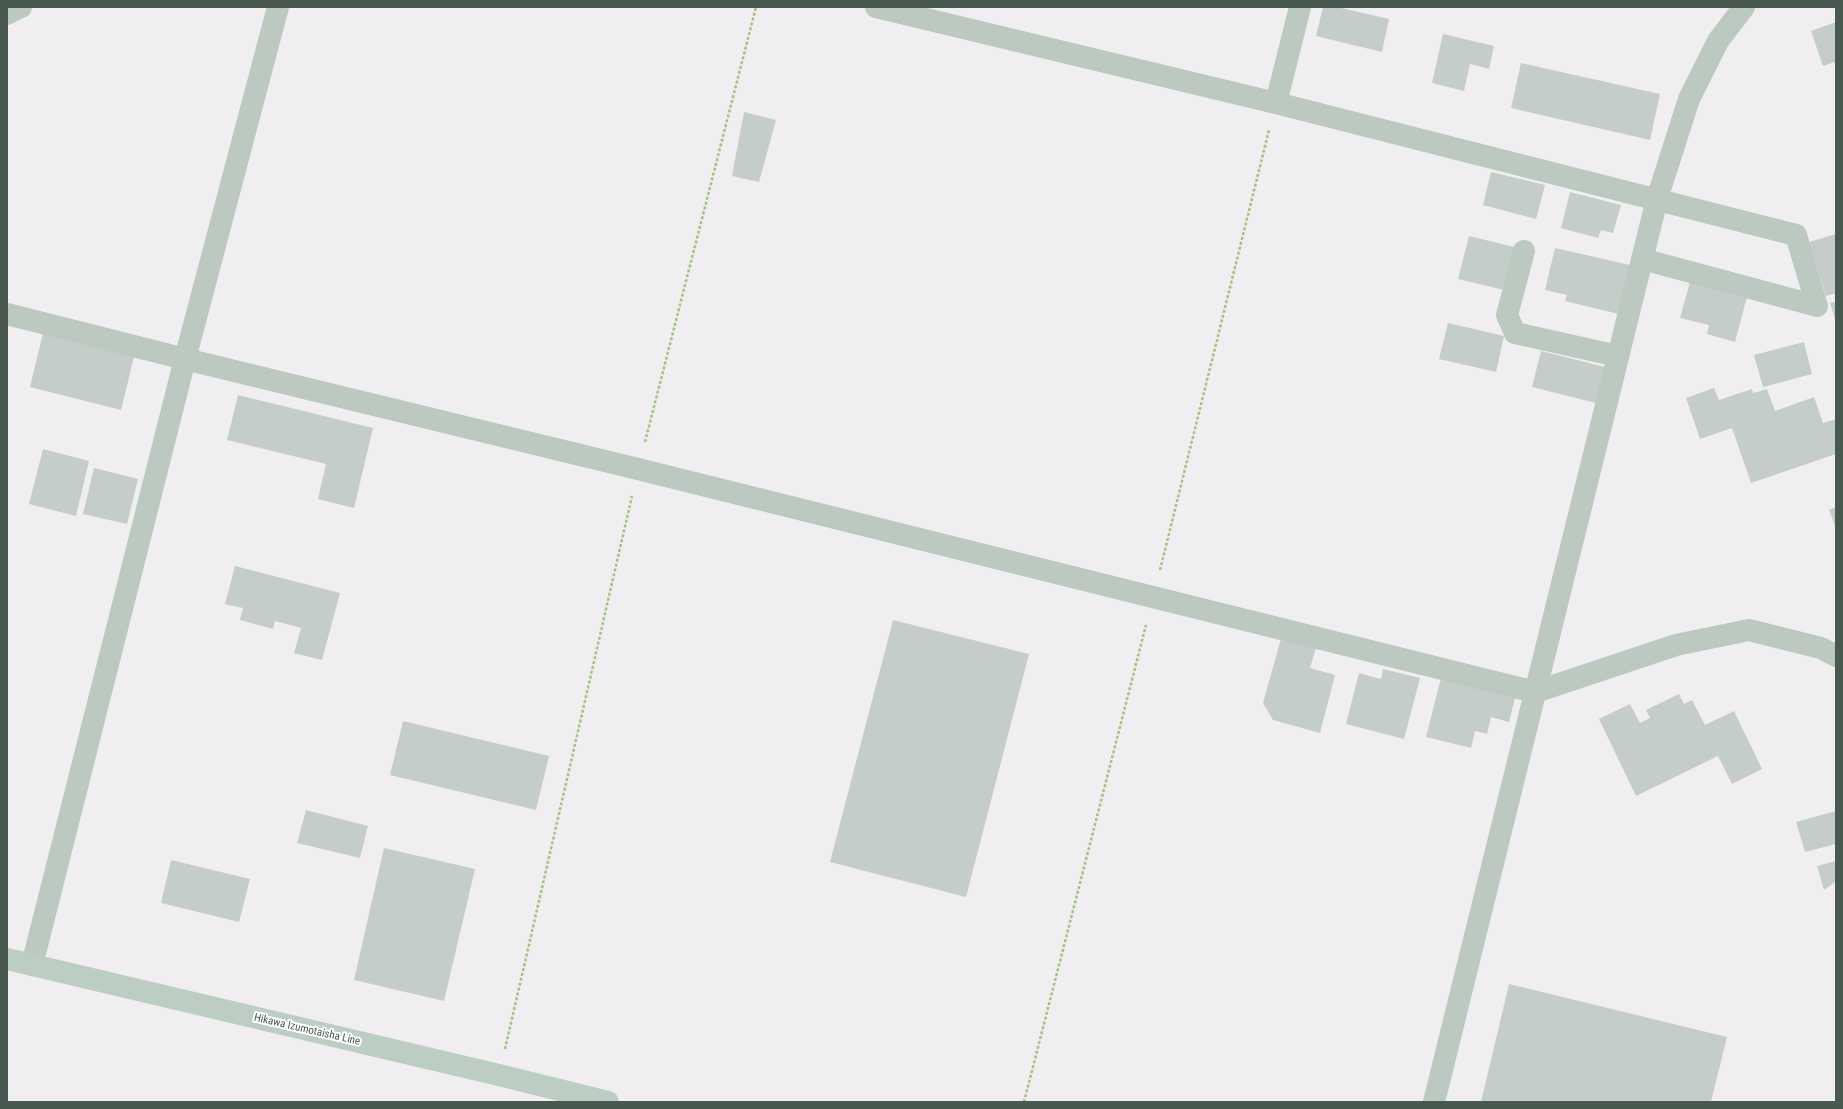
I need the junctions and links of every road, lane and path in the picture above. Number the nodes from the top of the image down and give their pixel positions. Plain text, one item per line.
1 (21, 7) edge
2 (278, 7) edge
3 (756, 7) edge
4 (876, 7) edge
5 (1300, 7) edge
6 (1744, 7) edge
7 (7, 14) edge
8 (1276, 102) junction
9 (1657, 199) junction
10 (1524, 251) dead end
11 (1642, 259) junction
12 (7, 314) edge
13 (1618, 356) junction
14 (185, 359) junction
15 (638, 469) junction
16 (1153, 598) junction
17 (1836, 656) edge
18 (1535, 692) junction
19 (7, 959) edge
20 (32, 965) junction
21 (500, 1074) junction
22 (608, 1102) edge
23 (1024, 1102) edge
24 (1434, 1102) edge

1 - 7 street
2 - 14 street
3 - 15 path
4 - 8 street
5 - 8 street
6 - 9 street
8 - 9 street
8 - 16 path
9 - 11 street
9 - 11 street
10 - 13 street
11 - 13 street
12 - 14 street
13 - 18 street
14 - 15 street
14 - 20 street
15 - 16 street
15 - 21 path
16 - 18 street
16 - 23 path
17 - 18 street
18 - 24 street
19 - 20 main road, Hikawa Izumotaisha Line
20 - 21 main road, Hikawa Izumotaisha Line
21 - 22 main road, Hikawa Izumotaisha Line

